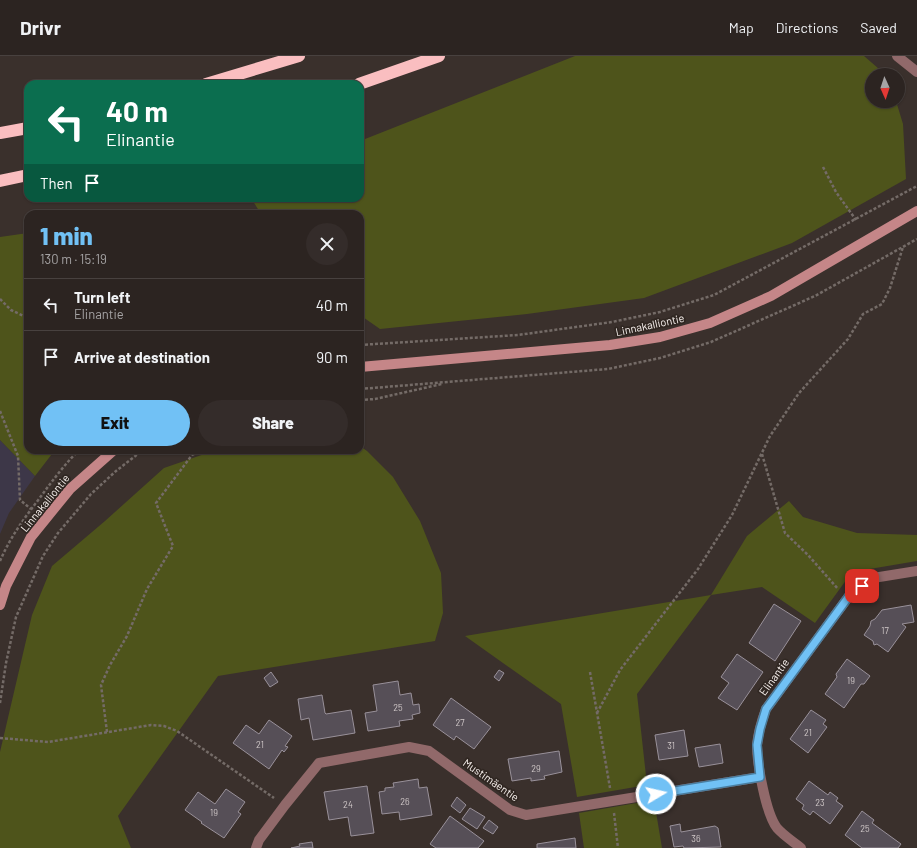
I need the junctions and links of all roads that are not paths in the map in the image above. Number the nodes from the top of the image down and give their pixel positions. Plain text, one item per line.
1 (298, 56) edge
2 (439, 56) edge
3 (897, 56) edge
4 (917, 72) edge
5 (219, 80) edge
6 (364, 82) edge
7 (24, 129) edge
8 (0, 133) edge
9 (24, 176) edge
10 (0, 181) edge
11 (917, 211) edge
12 (364, 367) edge
13 (109, 454) edge
14 (917, 571) edge
15 (0, 605) edge
16 (760, 777) junction
17 (256, 848) edge
18 (801, 848) edge

1 - 5 highway
2 - 6 highway
3 - 4 street
7 - 8 highway
9 - 10 highway
11 - 12 main road, Linnakalliontie
13 - 15 main road, Linnakalliontie
14 - 16 street, Elinantie
16 - 17 street, Mustimäentie
16 - 18 street, Elinantie

